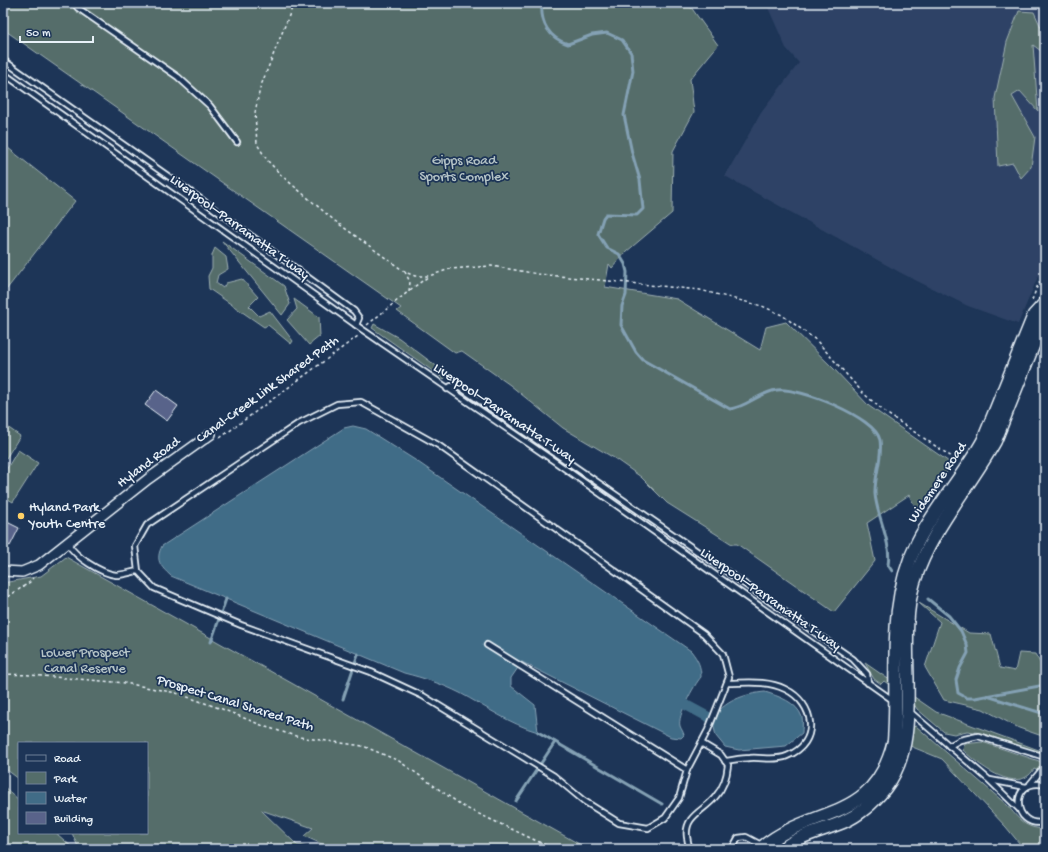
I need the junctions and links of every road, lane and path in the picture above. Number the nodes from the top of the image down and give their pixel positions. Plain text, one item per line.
1 (74, 3) edge
2 (294, 3) edge
3 (3, 60) edge
4 (3, 72) edge
5 (237, 142) dead end
6 (405, 272) junction
7 (429, 276) junction
8 (1045, 284) edge
9 (409, 291) junction
10 (1045, 303) edge
11 (1030, 306) dead end
12 (1045, 316) edge
13 (356, 325) junction
14 (367, 326) dead end
15 (359, 334) dead end
16 (447, 389) junction
17 (214, 437) joint
18 (961, 463) dead end
19 (928, 534) junction
20 (68, 544) junction
21 (3, 571) edge
22 (138, 571) junction
23 (33, 577) dead end
24 (3, 600) edge
25 (904, 604) junction
26 (487, 645) dead end
27 (3, 674) edge
28 (727, 683) junction
29 (868, 683) junction
30 (895, 701) junction
31 (907, 710) junction
32 (701, 743) junction
33 (949, 746) junction
34 (1045, 758) edge
35 (725, 761) junction
36 (1045, 766) edge
37 (687, 770) junction
38 (988, 779) junction
39 (1045, 785) edge
40 (1028, 786) junction
41 (1019, 809) junction
42 (1045, 822) edge
43 (761, 848) edge
44 (554, 849) edge
45 (690, 849) edge
46 (732, 849) edge
47 (783, 849) edge

1 - 5 lane
2 - 6 path
3 - 13 lane
4 - 13 lane, Liverpool–Parramatta T-way
6 - 7 path
6 - 9 path
7 - 9 path
7 - 18 path
8 - 11 path
9 - 14 path
10 - 19 main road, Widemere Road
12 - 19 main road, Widemere Road
13 - 16 lane, Liverpool–Parramatta T-way
15 - 17 path, Canal-Creek Link Shared Path
16 - 29 lane, Liverpool–Parramatta T-way
16 - 29 lane
17 - 20 street, Hyland Road
19 - 25 main road, Widemere Road
20 - 21 street, Hyland Road
20 - 22 lane
22 - 28 lane
22 - 37 lane
23 - 24 path
25 - 30 main road, Widemere Road
25 - 31 main road, Widemere Road
26 - 37 lane
27 - 44 path, Prospect Canal Shared Path
28 - 32 lane
28 - 35 lane
29 - 30 lane, Liverpool–Parramatta T-way
30 - 31 lane, Liverpool–Parramatta T-way
30 - 43 main road, Widemere Road
31 - 33 lane, Liverpool–Parramatta T-way
31 - 47 main road, Widemere Road
32 - 35 lane
32 - 37 lane
33 - 34 lane
33 - 38 lane, Liverpool–Parramatta T-way
35 - 45 lane
36 - 40 lane
38 - 40 lane, Liverpool–Parramatta T-way
38 - 41 lane, Liverpool–Parramatta T-way
39 - 40 lane, Liverpool–Parramatta T-way
40 - 41 lane
41 - 42 lane, Liverpool–Parramatta T-way
43 - 46 lane

